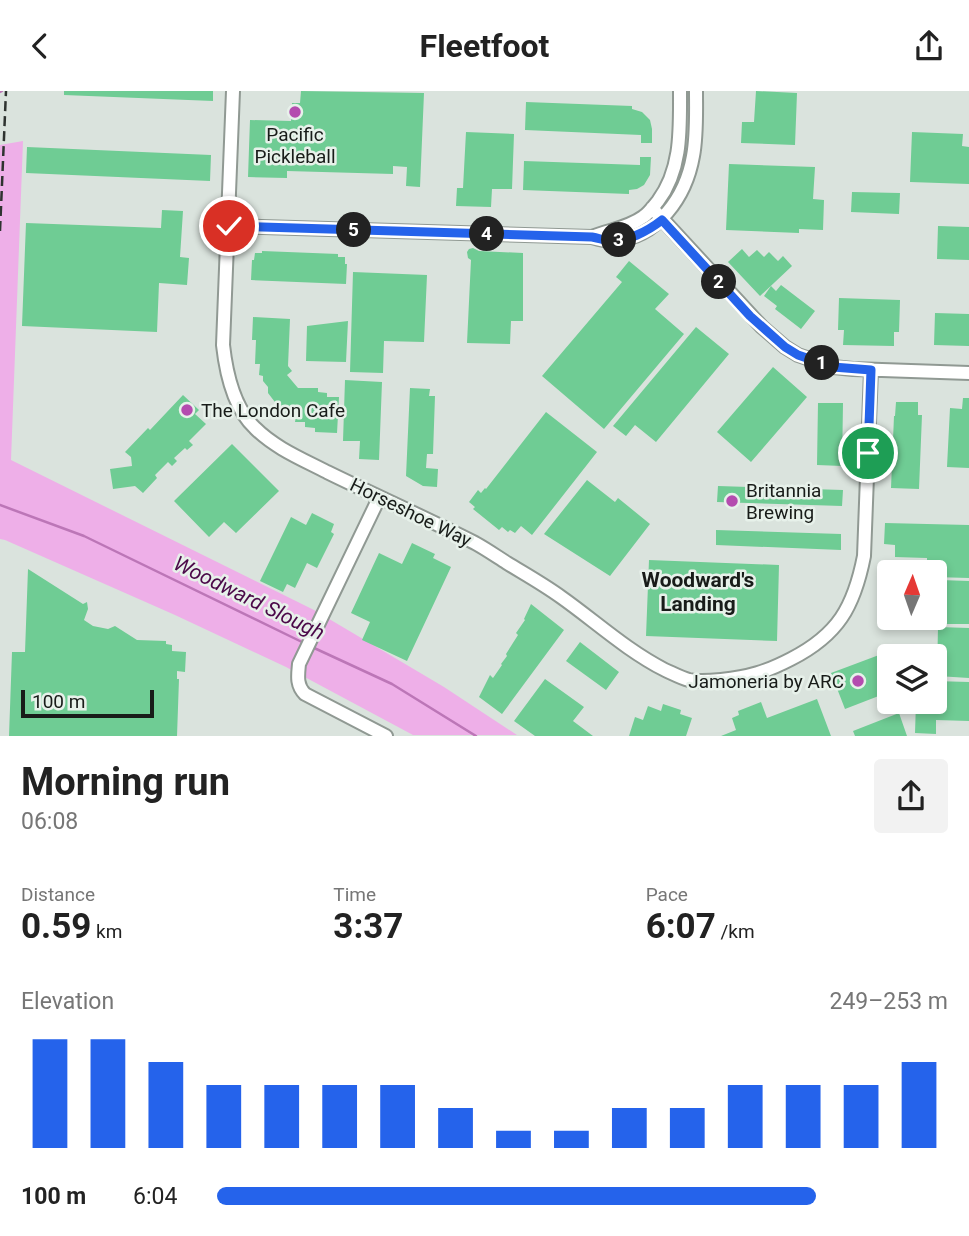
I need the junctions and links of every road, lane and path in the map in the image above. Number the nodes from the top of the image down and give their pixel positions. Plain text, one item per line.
1 (233, 91) edge
2 (680, 91) edge
3 (696, 91) edge
4 (652, 208) junction
5 (662, 220) junction
6 (229, 226) junction
7 (592, 237) junction
8 (871, 370) junction
9 (969, 373) edge
10 (379, 498) junction
11 (386, 736) edge

1 - 6 street, Horseshoe Way
2 - 4 street
3 - 5 street
4 - 5 street
4 - 7 street
5 - 7 street
5 - 8 street
6 - 7 street
6 - 10 street, Horseshoe Way
8 - 9 street
8 - 10 street, Horseshoe Way
10 - 11 street

